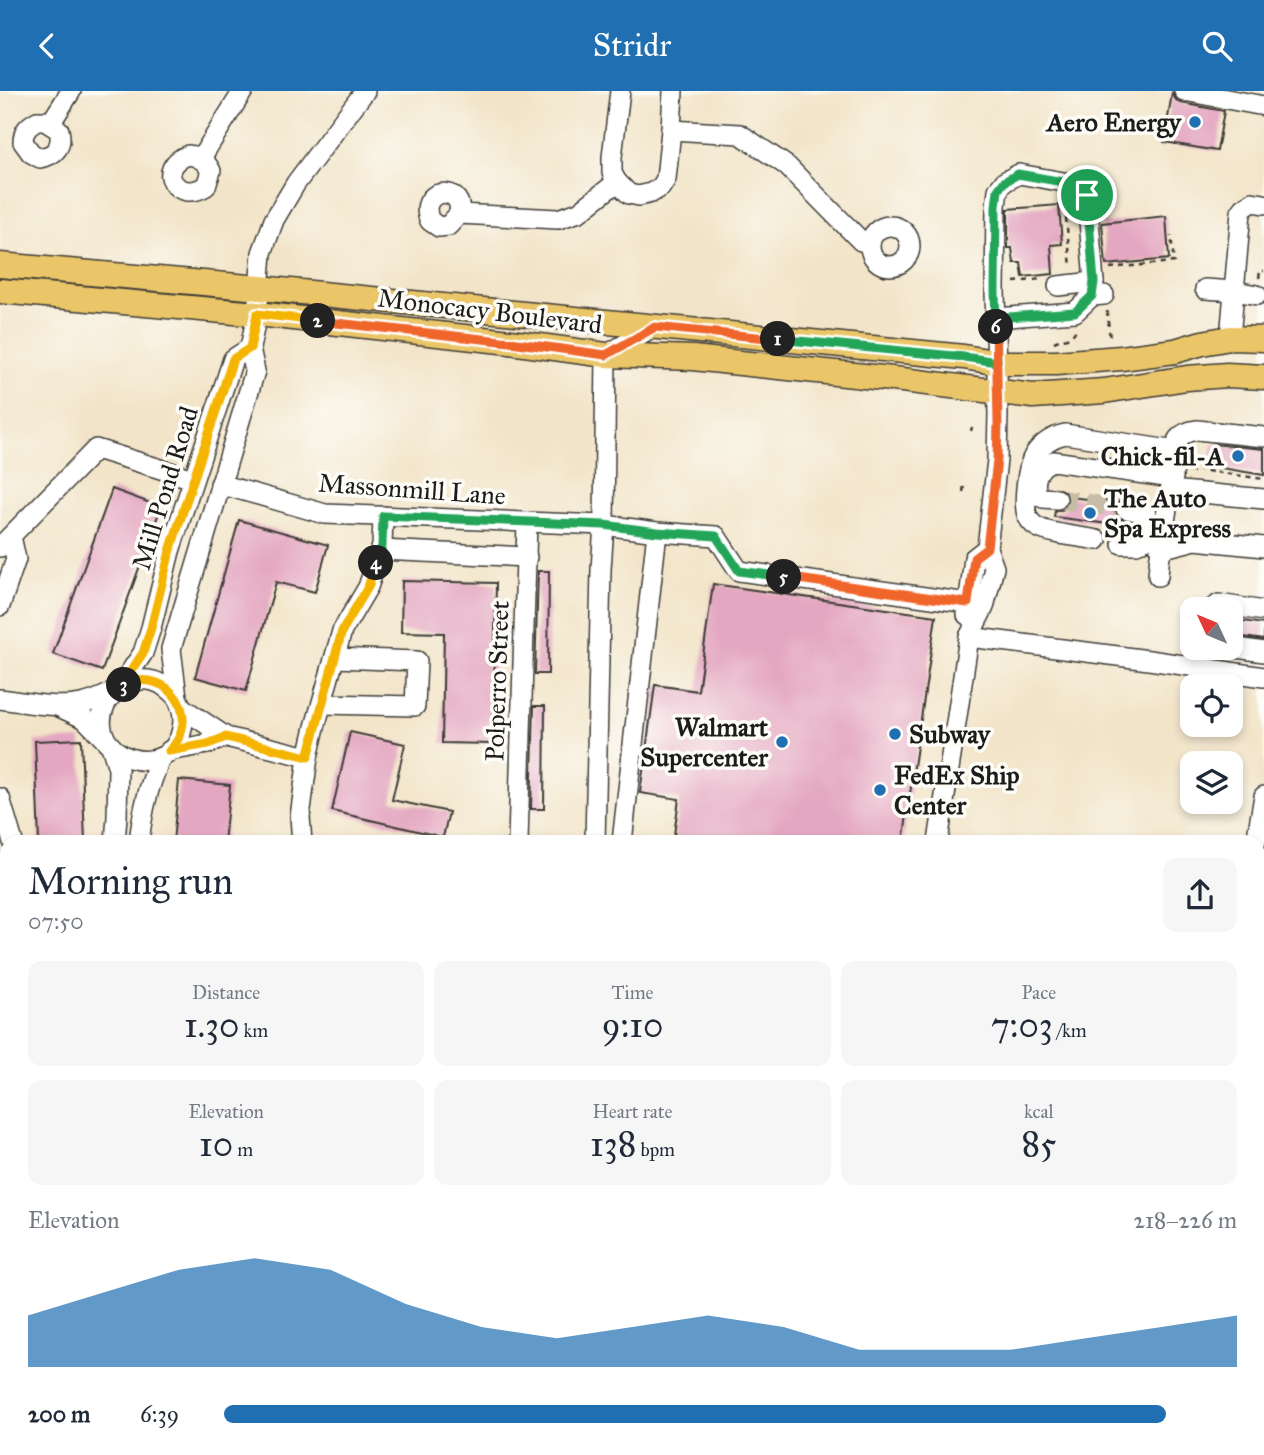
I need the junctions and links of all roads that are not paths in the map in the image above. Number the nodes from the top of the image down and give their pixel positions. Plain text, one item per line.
1 (71, 91) edge
2 (243, 91) edge
3 (365, 91) edge
4 (619, 91) edge
5 (673, 91) edge
6 (1184, 91) edge
7 (1264, 106) edge
8 (50, 124) dead end
9 (671, 130) junction
10 (201, 159) dead end
11 (617, 182) junction
12 (1264, 204) edge
13 (459, 213) dead end
14 (870, 243) dead end
15 (0, 265) edge
16 (1059, 279) road end
17 (260, 288) junction
18 (1205, 289) dead end
19 (0, 291) edge
20 (1235, 291) junction
21 (1099, 295) junction
22 (1257, 295) dead end
23 (257, 314) junction
24 (996, 318) junction
25 (655, 327) junction
26 (1230, 338) junction
27 (1264, 339) edge
28 (250, 348) junction
29 (606, 355) junction
30 (997, 362) junction
31 (1264, 377) edge
32 (998, 393) junction
33 (1264, 437) edge
34 (1174, 472) junction
35 (193, 479) junction
36 (220, 484) junction
37 (1056, 499) tunnel mouth
38 (1264, 499) edge
39 (1126, 509) tunnel mouth
40 (383, 516) junction
41 (527, 522) junction
42 (604, 525) junction
43 (657, 532) junction
44 (1097, 540) dead end
45 (1195, 540) junction
46 (6, 542) edge
47 (1122, 544) dead end
48 (987, 548) junction
49 (1264, 548) edge
50 (1160, 549) junction
51 (381, 550) junction
52 (1264, 555) edge
53 (527, 557) junction
54 (1157, 576) dead end
55 (968, 603) junction
56 (0, 606) edge
57 (1243, 608) edge
58 (1264, 611) edge
59 (969, 637) junction
60 (1243, 649) edge
61 (1264, 652) edge
62 (1180, 656) edge
63 (335, 658) junction
64 (1202, 660) edge
65 (1264, 677) edge
66 (117, 689) junction
67 (0, 699) edge
68 (179, 702) junction
69 (322, 704) junction
70 (56, 705) junction
71 (226, 737) junction
72 (110, 745) junction
73 (165, 754) junction
74 (308, 757) junction
75 (1264, 796) edge
76 (0, 798) edge
77 (11, 835) edge
78 (116, 835) edge
79 (140, 835) edge
80 (301, 835) edge
81 (519, 835) edge
82 (596, 835) edge
83 (623, 835) edge
84 (940, 835) edge
85 (1257, 835) edge

1 - 8 street
2 - 10 street
3 - 17 street, Mill Pond Road
4 - 11 street
5 - 9 street
6 - 7 street
9 - 11 street
9 - 14 street
11 - 13 street
12 - 20 street
15 - 17 main road, Monocacy Boulevard
16 - 21 street
17 - 23 street, Mill Pond Road
17 - 25 main road, Monocacy Boulevard
18 - 20 street
19 - 23 main road, Monocacy Boulevard
20 - 22 street
20 - 26 street
21 - 24 street
21 - 24 street
23 - 28 street, Mill Pond Road
23 - 29 main road, Monocacy Boulevard
24 - 30 street
25 - 29 street
25 - 30 main road, Monocacy Boulevard
26 - 27 main road, Monocacy Boulevard
26 - 30 main road, Monocacy Boulevard
28 - 35 street, Mill Pond Road
28 - 36 street, Mill Pond Road
29 - 32 main road, Monocacy Boulevard
29 - 42 street
30 - 32 street
31 - 32 main road, Monocacy Boulevard
32 - 48 street
33 - 34 street
34 - 37 street
34 - 38 street
34 - 44 street
34 - 50 street
35 - 46 street
35 - 66 street, Mill Pond Road
36 - 40 street, Massonmill Lane
36 - 68 street, Mill Pond Road
39 - 47 street
40 - 41 street, Massonmill Lane
40 - 51 street
41 - 42 street, Massonmill Lane
41 - 53 street, Polperro Street
42 - 43 street, Massonmill Lane
42 - 82 street
43 - 55 street, Massonmill Lane
43 - 83 street
45 - 49 street
45 - 50 street
45 - 52 street
46 - 56 street
48 - 55 street
48 - 59 street
50 - 54 street
51 - 53 street
51 - 63 street
53 - 81 street, Polperro Street
55 - 59 street
57 - 58 street
59 - 62 street
59 - 84 street
60 - 61 street
63 - 69 street
63 - 69 street
64 - 65 street
66 - 68 street
66 - 70 street
66 - 72 street, Mill Pond Road
67 - 70 street
68 - 71 street
68 - 73 street, Mill Pond Road
69 - 74 street
70 - 72 street
71 - 73 street
71 - 74 street
72 - 73 street
72 - 78 street, Mill Pond Road
73 - 79 street, Mill Pond Road
74 - 80 street
75 - 85 street
76 - 77 street

